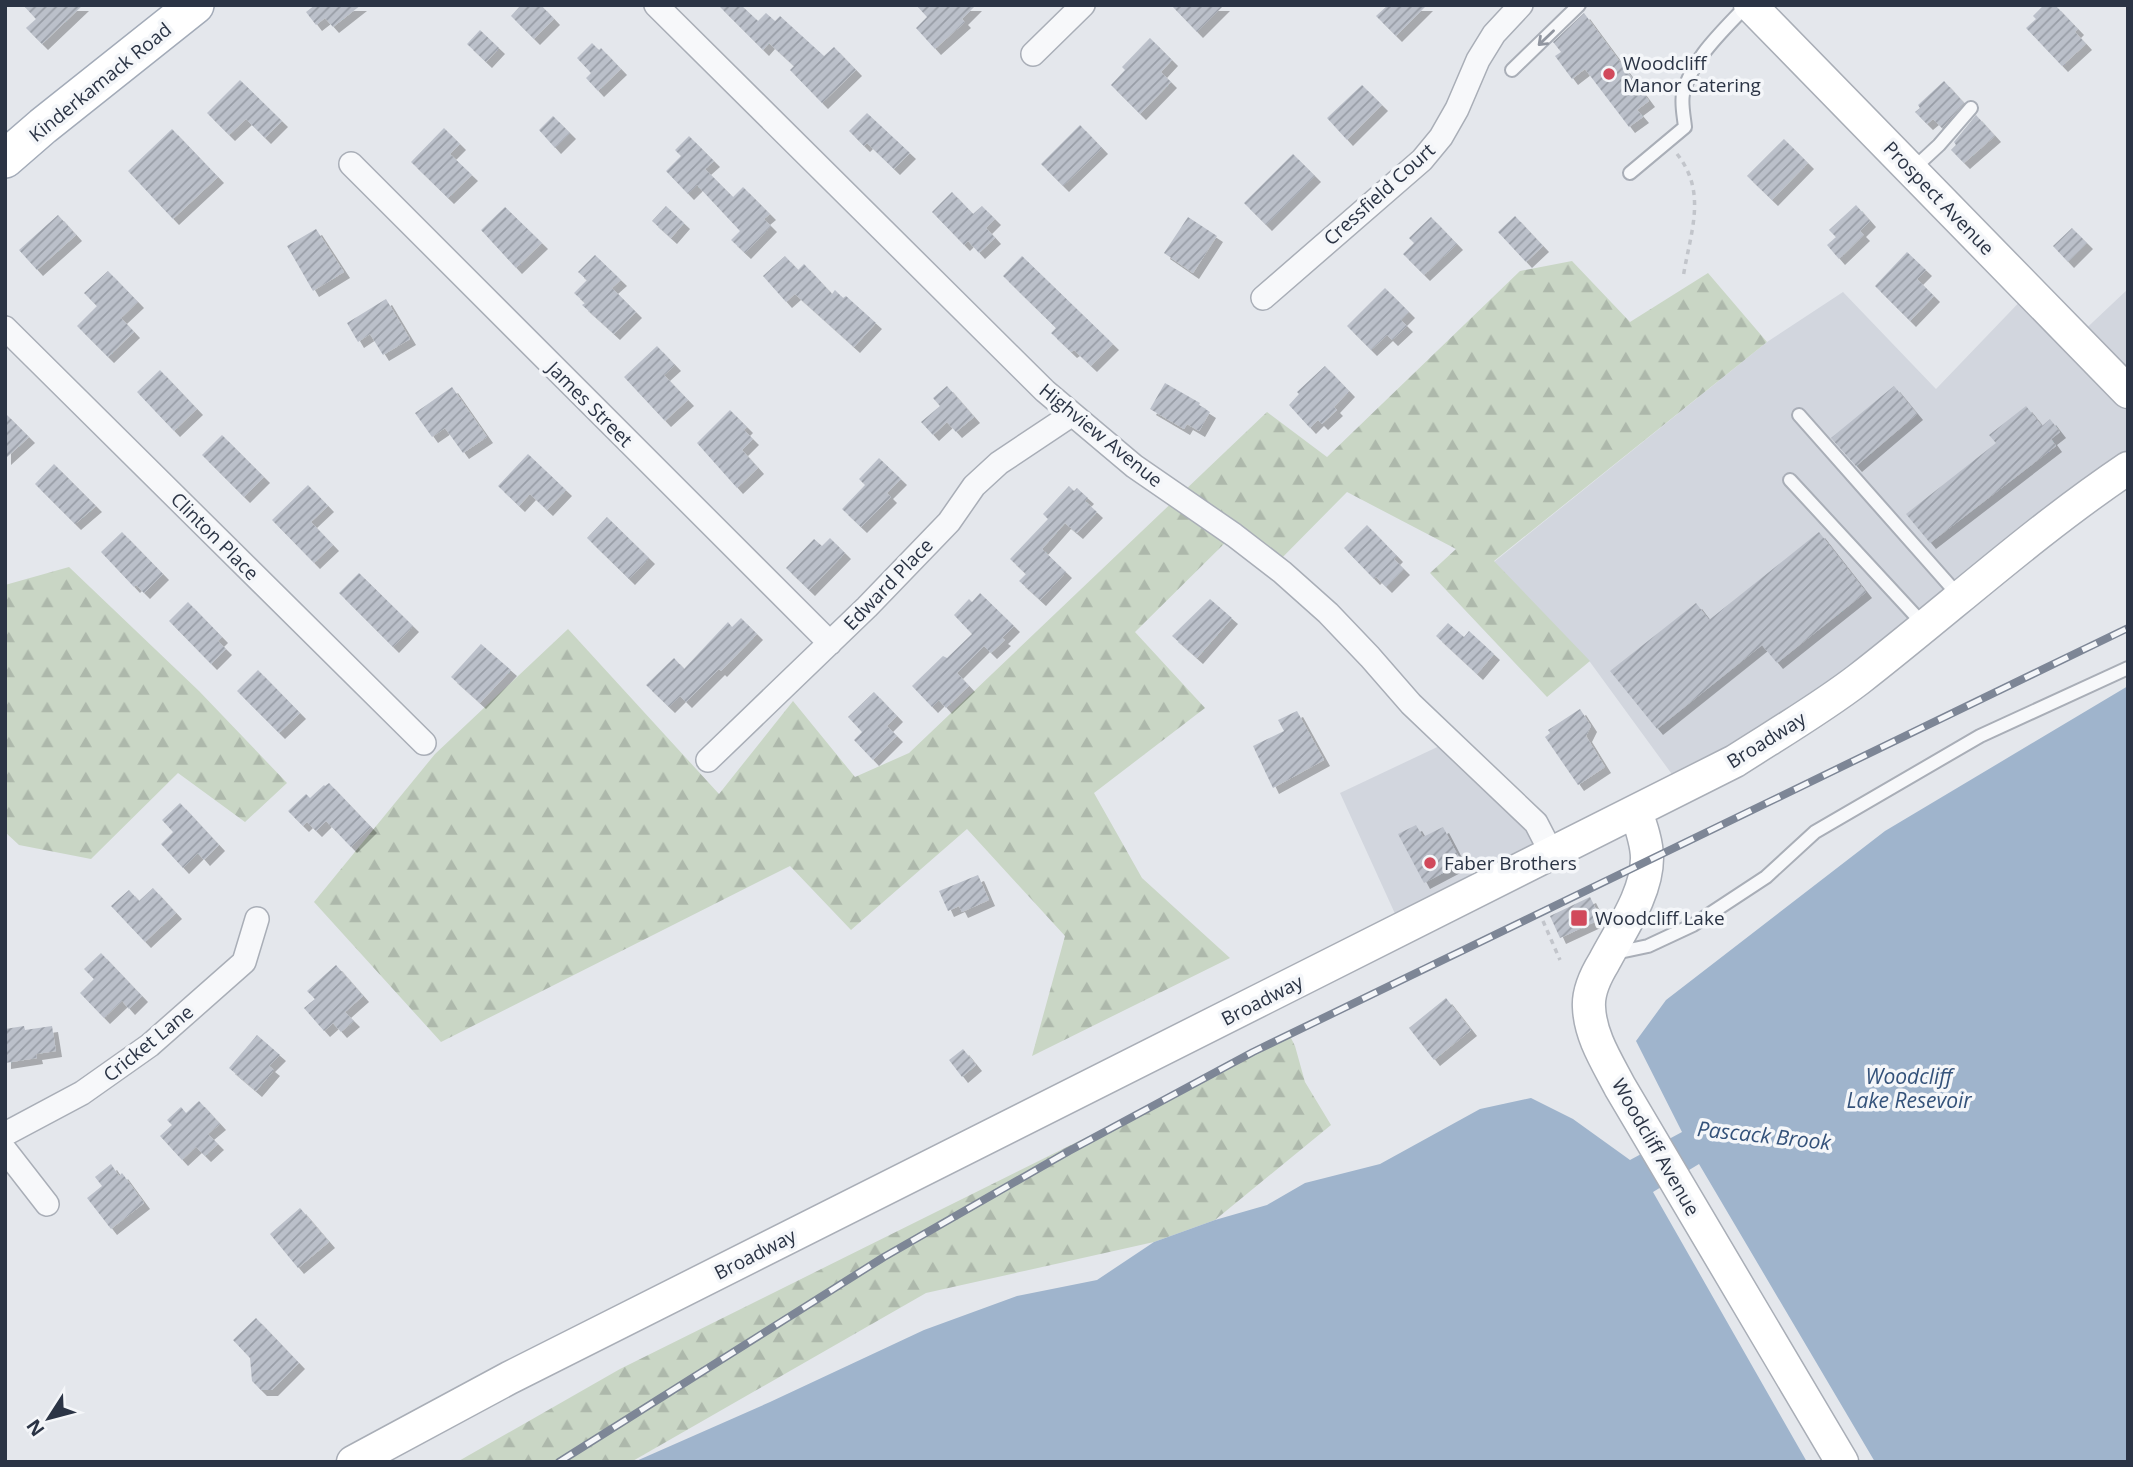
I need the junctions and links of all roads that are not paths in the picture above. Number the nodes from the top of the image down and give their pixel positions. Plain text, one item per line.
1 (656, 5) edge
2 (1083, 5) edge
3 (1521, 5) edge
4 (1579, 5) edge
5 (1749, 5) edge
6 (193, 6) edge
7 (1033, 54) dead end
8 (1512, 70) dead end
9 (1971, 108) dead end
10 (5, 159) edge
11 (351, 164) dead end
12 (1912, 171) junction
13 (1630, 173) dead end
14 (1263, 298) dead end
15 (5, 328) edge
16 (2128, 392) edge
17 (1071, 415) junction
18 (1798, 415) dead end
19 (2128, 468) edge
20 (1790, 480) dead end
21 (1960, 597) junction
22 (1925, 626) junction
23 (830, 643) junction
24 (2128, 668) edge
25 (425, 743) dead end
26 (708, 761) dead end
27 (1636, 812) junction
28 (1552, 854) junction
29 (257, 919) dead end
30 (1608, 954) junction
31 (5, 1134) edge
32 (5, 1150) edge
33 (47, 1204) dead end
34 (353, 1462) edge
35 (1843, 1462) edge

1 - 17 street, Highview Avenue
2 - 7 street
3 - 14 street, Cressfield Court
4 -> 8 lane
5 - 12 main road, Prospect Avenue
5 - 13 lane
6 - 10 main road, Kinderkamack Road
9 - 12 lane
11 - 23 street, James Street
12 - 16 main road, Prospect Avenue
15 - 25 street, Clinton Place
17 - 23 street, Edward Place
17 - 28 street, Highview Avenue
18 - 21 lane
19 - 21 main road, Broadway
20 - 22 lane
21 - 22 main road, Broadway
22 - 27 main road, Broadway
23 - 26 street, Edward Place
24 - 30 lane
27 - 28 main road, Broadway
27 - 30 main road, Woodcliff Avenue
28 - 34 main road, Broadway
29 - 31 street, Cricket Lane
30 - 35 main road, Woodcliff Avenue
32 - 33 street

